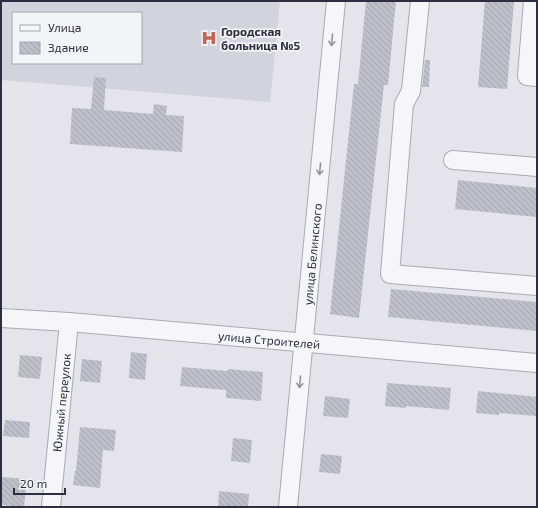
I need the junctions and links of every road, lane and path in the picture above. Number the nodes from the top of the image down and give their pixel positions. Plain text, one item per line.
1 (336, 1) edge
2 (420, 1) edge
3 (533, 1) edge
4 (537, 77) edge
5 (453, 160) dead end
6 (537, 167) edge
7 (537, 286) edge
8 (1, 318) edge
9 (69, 322) junction
10 (304, 344) junction
11 (537, 363) edge
12 (52, 507) edge
13 (288, 507) edge

1 -> 10 street, улица Белинского
2 - 7 street
3 - 4 street
5 - 6 street
8 - 9 street, улица Строителей
9 - 10 street, улица Строителей
9 - 12 street, Южный переулок
10 - 11 street, улица Строителей
10 -> 13 street, улица Белинского

